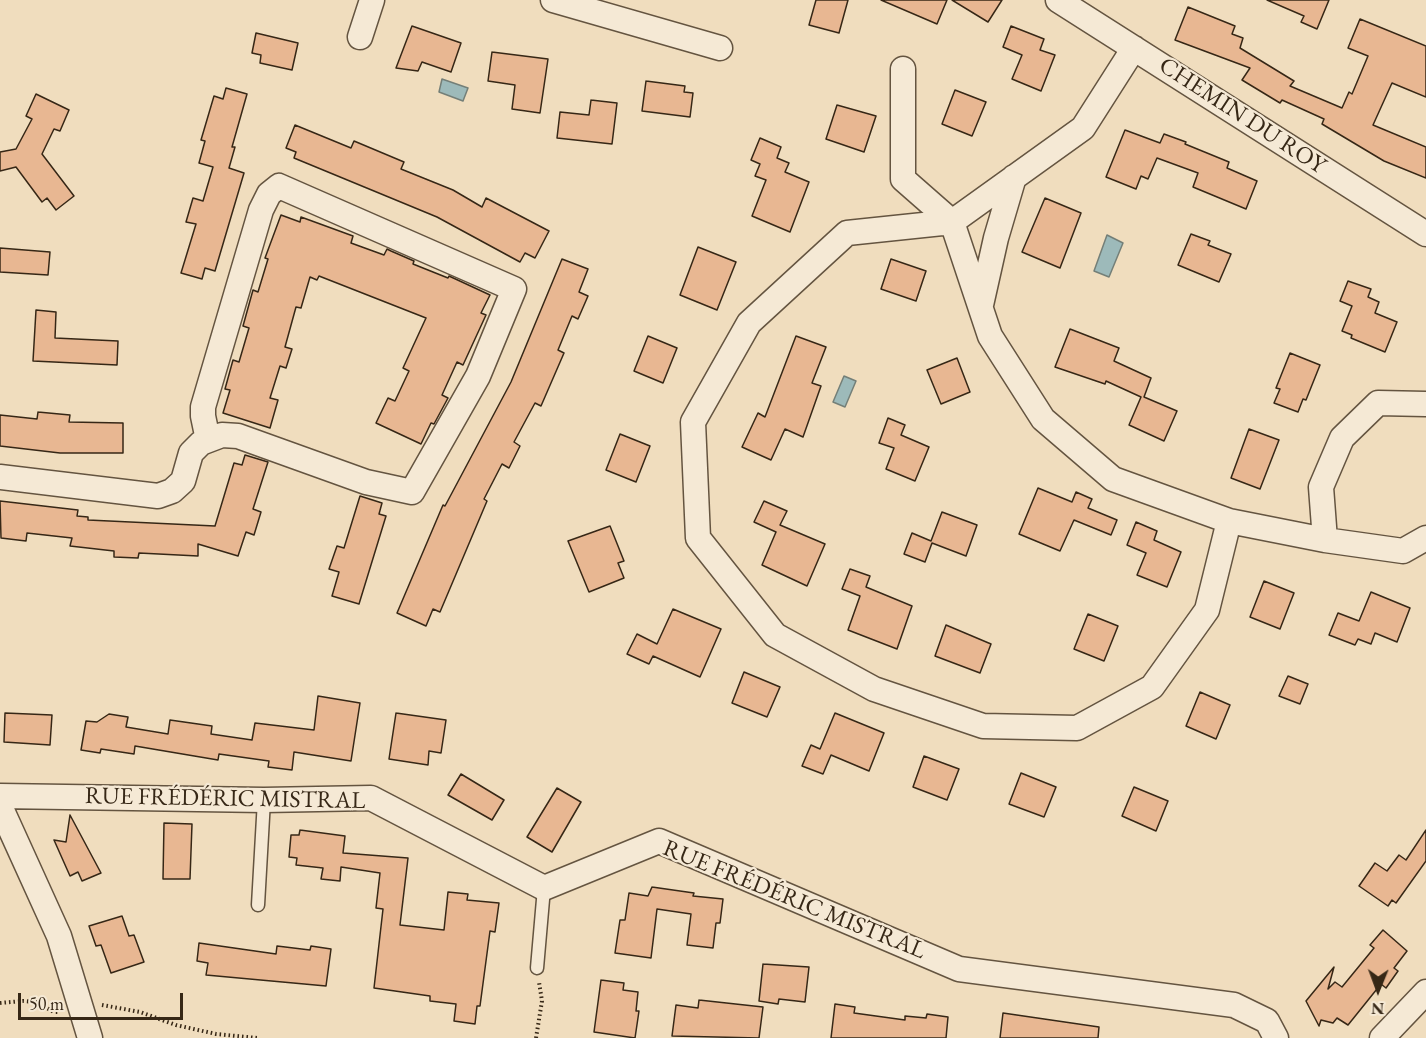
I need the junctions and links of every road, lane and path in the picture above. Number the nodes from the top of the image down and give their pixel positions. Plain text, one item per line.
1 (372, 0) edge
2 (553, 0) edge
3 (1058, 0) edge
4 (360, 37) dead end
5 (720, 48) dead end
6 (1134, 48) junction
7 (903, 69) dead end
8 (1014, 177) junction
9 (952, 222) junction
10 (1426, 234) edge
11 (981, 308) junction
12 (1426, 404) edge
13 (208, 440) junction
14 (0, 477) edge
15 (1229, 521) junction
16 (1426, 538) edge
17 (1324, 540) junction
18 (0, 796) edge
19 (264, 800) junction
20 (0, 806) edge
21 (544, 888) junction
22 (258, 905) dead end
23 (537, 968) joint
24 (1426, 992) edge
25 (0, 1003) edge
26 (80, 1008) junction
27 (90, 1038) edge
28 (257, 1038) edge
29 (536, 1038) edge
30 (1276, 1038) edge
31 (1383, 1038) edge

1 - 4 street
2 - 5 street
3 - 6 street, CHEMIN DU ROY
6 - 8 street
6 - 10 street, CHEMIN DU ROY
7 - 9 street
8 - 9 street
8 - 11 street
9 - 11 street
9 - 15 street
11 - 15 street
12 - 17 street
13 - 13 street
13 - 14 street
15 - 17 street
16 - 17 street
18 - 19 street, RUE FRÉDÉRIC MISTRAL
19 - 21 street, RUE FRÉDÉRIC MISTRAL
19 - 22 lane
20 - 26 street
21 - 23 lane
21 - 30 street, RUE FRÉDÉRIC MISTRAL
23 - 29 path
24 - 31 street
25 - 26 path
26 - 27 street
26 - 28 path

